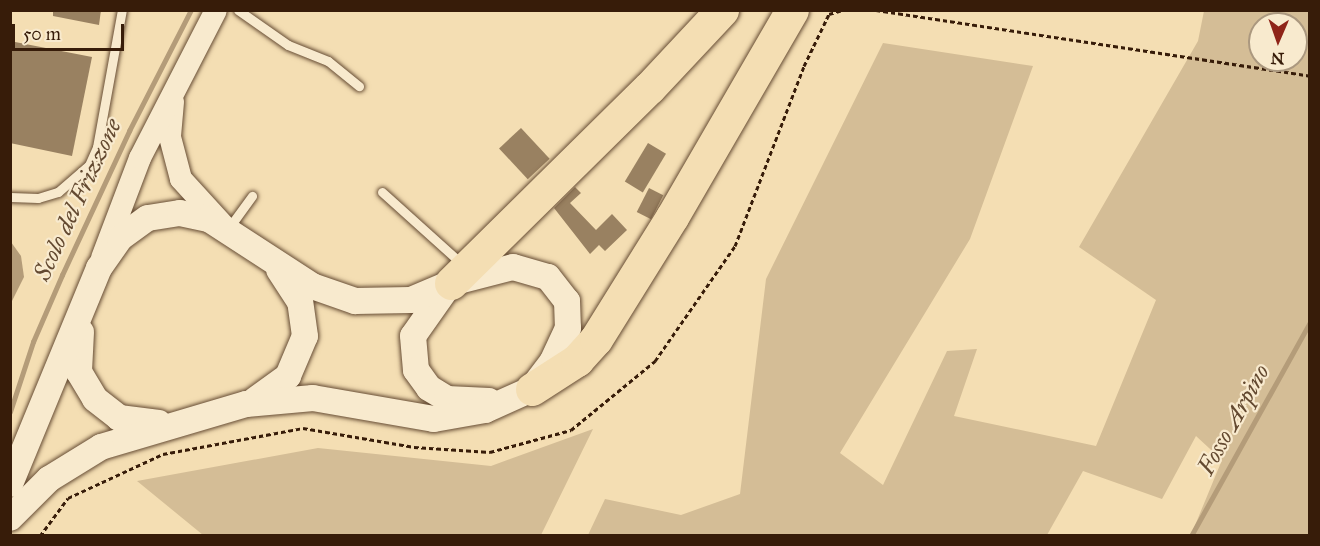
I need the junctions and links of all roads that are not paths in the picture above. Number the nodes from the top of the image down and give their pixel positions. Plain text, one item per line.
1 (122, 10) edge
2 (216, 10) edge
3 (238, 10) edge
4 (722, 10) edge
5 (792, 10) edge
6 (359, 86) dead end
7 (177, 87) junction
8 (382, 192) dead end
9 (252, 196) dead end
10 (10, 197) edge
11 (226, 227) junction
12 (275, 264) junction
13 (99, 268) junction
14 (459, 275) junction
15 (88, 302) junction
16 (527, 391) junction
17 (246, 404) junction
18 (173, 423) junction
19 (10, 484) edge
20 (10, 518) edge

1 - 10 lane
2 - 7 street
3 - 6 lane
4 - 14 highway
5 - 16 highway
7 - 11 street
7 - 13 street
8 - 14 lane
9 - 11 lane
11 - 12 main road
11 - 13 main road
12 - 14 main road
12 - 17 main road
13 - 15 main road
14 - 16 main road
14 - 16 main road
15 - 18 main road
15 - 19 main road
16 - 17 main road
17 - 18 main road
18 - 20 main road

